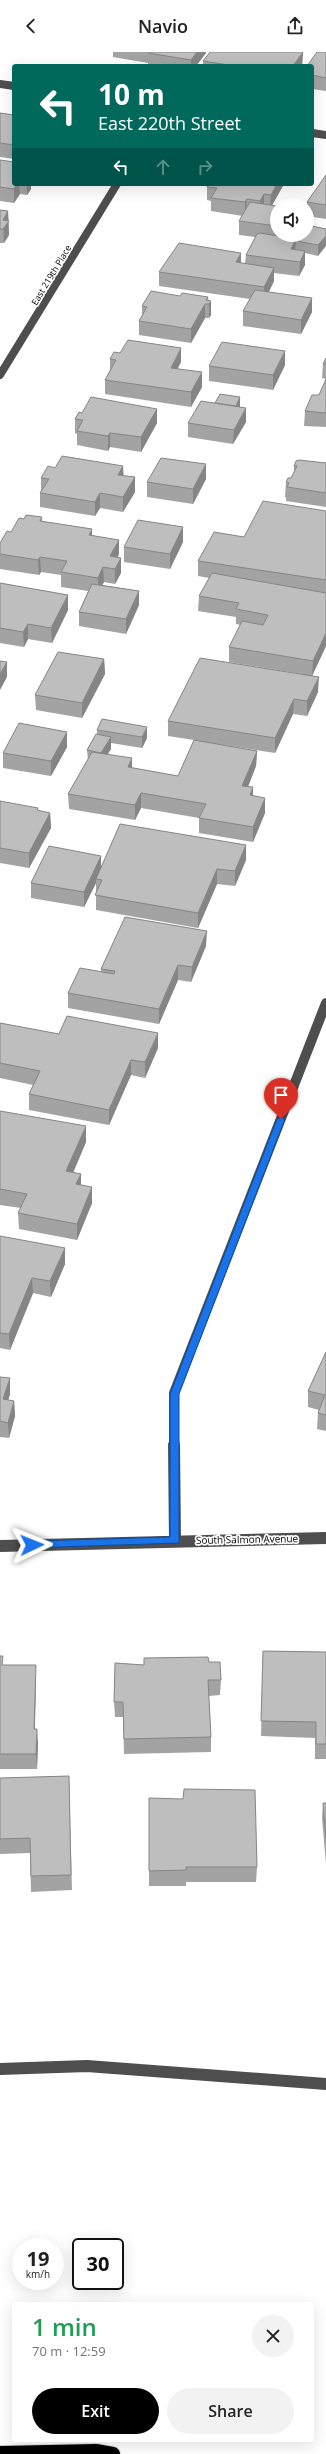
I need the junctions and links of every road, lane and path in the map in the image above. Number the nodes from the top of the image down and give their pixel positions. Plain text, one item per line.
1 (0, 84) edge
2 (12, 86) edge
3 (314, 133) edge
4 (326, 136) edge
5 (116, 186) edge
6 (0, 375) edge
7 (326, 1003) edge
8 (326, 1538) edge
9 (175, 1540) junction
10 (0, 1546) edge
11 (0, 2069) edge
12 (326, 2084) edge
13 (0, 2453) edge
14 (113, 2454) edge

1 - 2 street
3 - 4 street
5 - 6 street, East 219th Place
7 - 9 street
8 - 9 street, South Salmon Avenue
9 - 10 street, South Salmon Avenue
11 - 12 street
13 - 14 highway

